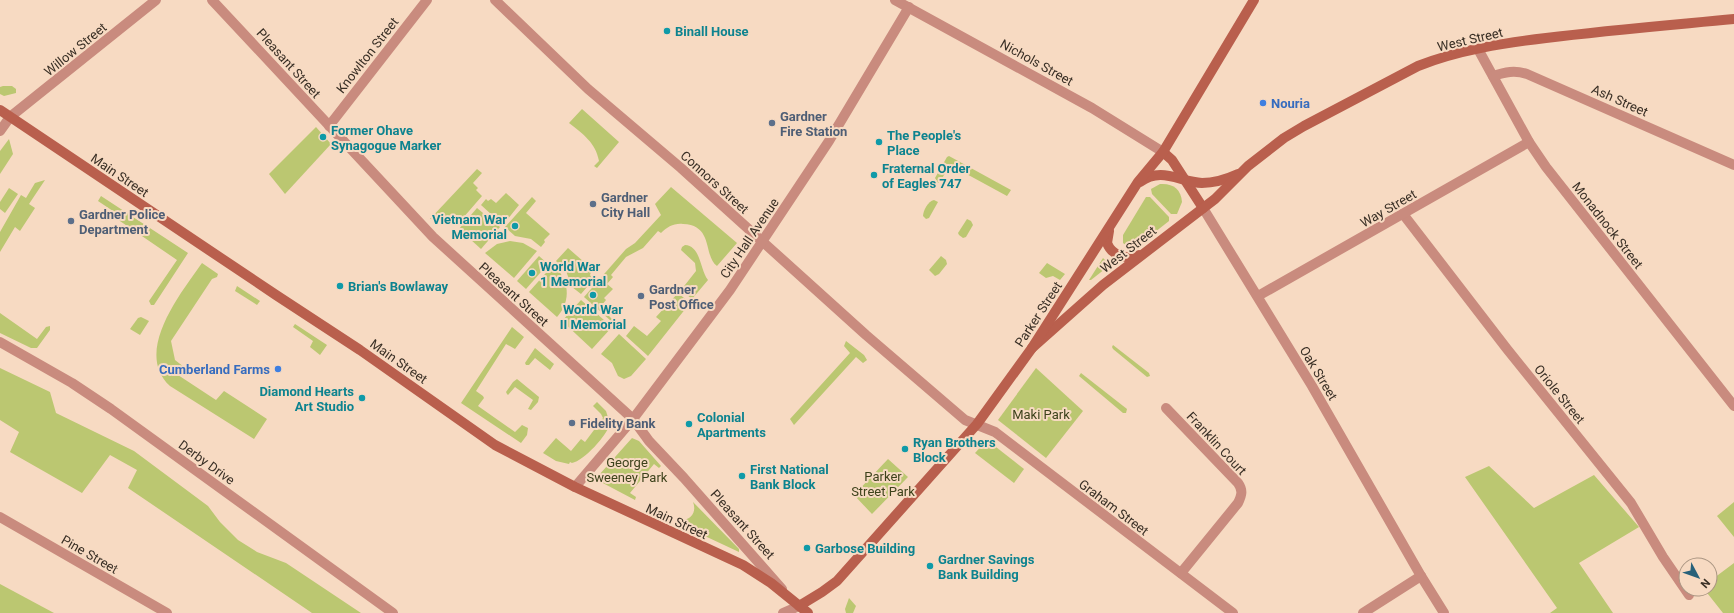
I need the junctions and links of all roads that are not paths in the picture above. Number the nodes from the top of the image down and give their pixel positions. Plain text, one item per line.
1 (156, 0) edge
2 (212, 0) edge
3 (426, 0) edge
4 (495, 0) edge
5 (895, 0) edge
6 (1254, 0) edge
7 (909, 7) junction
8 (1734, 19) edge
9 (1478, 49) junction
10 (1493, 76) junction
11 (0, 110) edge
12 (10, 117) junction
13 (329, 126) junction
14 (0, 131) edge
15 (1529, 142) junction
16 (1163, 152) junction
17 (1734, 165) edge
18 (1242, 172) junction
19 (1184, 178) junction
20 (1132, 191) junction
21 (1203, 208) junction
22 (1403, 214) junction
23 (1110, 226) junction
24 (761, 242) junction
25 (1144, 253) junction
26 (1258, 296) junction
27 (0, 342) edge
28 (1032, 348) junction
29 (1734, 406) edge
30 (1166, 408) dead end
31 (633, 419) junction
32 (977, 424) junction
33 (575, 487) junction
34 (0, 517) edge
35 (1181, 574) junction
36 (1421, 576) junction
37 (1678, 579) edge
38 (799, 606) junction
39 (167, 613) edge
40 (393, 613) edge
41 (784, 613) edge
42 (808, 613) edge
43 (1233, 613) edge
44 (1363, 613) edge
45 (1444, 613) edge

1 - 12 street, Willow Street
2 - 13 street, Pleasant Street
3 - 13 street, Knowlton Street
4 - 24 street, Connors Street
5 - 7 street, Nichols Street
6 - 16 main road, Parker Street
7 - 16 street, Nichols Street
7 - 24 street, City Hall Avenue
8 - 9 main road, West Street
9 - 10 street, Monadnock Street
9 - 18 main road, West Street
10 - 15 street, Monadnock Street
10 - 17 street, Ash Street
11 - 12 main road, Main Street
12 - 14 street
12 - 33 main road, Main Street
13 - 31 street, Pleasant Street
15 - 22 street, Way Street
15 - 29 street, Monadnock Street
16 - 19 main road, Oak Street
16 - 20 main road, Parker Street
18 - 19 main road, West Street
18 - 21 main road, West Street
19 - 20 main road, West Street
19 - 21 main road, Oak Street
20 - 23 main road, Parker Street
21 - 25 main road, West Street
21 - 26 street, Oak Street
22 - 26 street, Way Street
22 - 37 street, Oriole Street
23 - 25 main road
23 - 28 main road, Parker Street
24 - 31 street, City Hall Avenue
24 - 32 street, Connors Street
25 - 28 main road, West Street
26 - 36 street, Oak Street
27 - 40 street, Derby Drive
28 - 32 main road, Parker Street
30 - 35 street, Franklin Court
31 - 33 street, City Hall Avenue
31 - 38 street, Pleasant Street
32 - 35 street, Graham Street
32 - 38 main road, Parker Street
33 - 38 main road, Main Street
34 - 39 street, Pine Street
35 - 43 street, Graham Street
36 - 44 street
36 - 45 street, Oak Street
38 - 41 street
38 - 42 main road, Main Street

